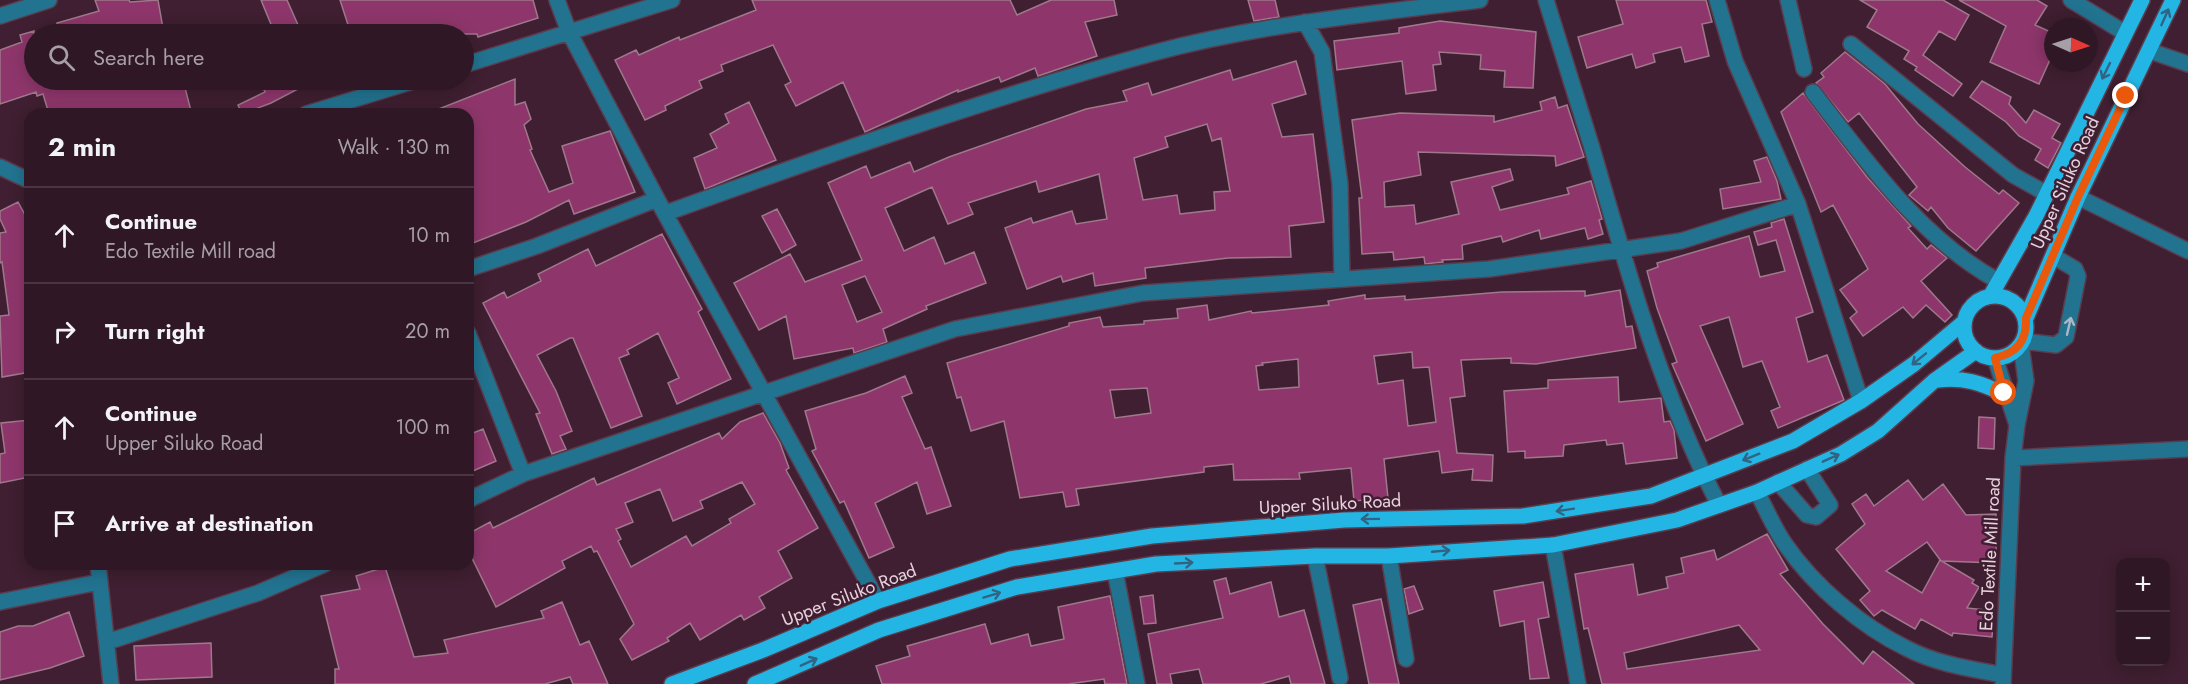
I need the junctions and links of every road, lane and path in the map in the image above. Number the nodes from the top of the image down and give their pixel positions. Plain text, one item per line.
1 (49, 0) edge
2 (557, 0) edge
3 (672, 0) edge
4 (1480, 0) edge
5 (1546, 0) edge
6 (1717, 0) edge
7 (1788, 0) edge
8 (2071, 0) edge
9 (2142, 0) edge
10 (2173, 0) edge
11 (0, 16) edge
12 (1305, 22) junction
13 (569, 32) junction
14 (2125, 33) junction
15 (1851, 44) dead end
16 (2150, 51) junction
17 (474, 62) edge
18 (2188, 64) edge
19 (1804, 69) dead end
20 (384, 90) edge
21 (1814, 92) dead end
22 (326, 108) edge
23 (0, 167) edge
24 (24, 178) edge
25 (2047, 194) junction
26 (2078, 197) junction
27 (657, 199) junction
28 (1798, 204) junction
29 (666, 213) junction
30 (1621, 249) junction
31 (2188, 251) edge
32 (2052, 256) junction
33 (474, 267) edge
34 (1342, 278) junction
35 (1995, 288) junction
36 (2026, 318) junction
37 (1964, 322) junction
38 (2022, 343) junction
39 (474, 348) edge
40 (1976, 351) junction
41 (1995, 358) junction
42 (1935, 380) junction
43 (762, 392) junction
44 (2004, 393) junction
45 (1861, 401) junction
46 (2017, 425) junction
47 (2188, 450) edge
48 (2013, 458) junction
49 (1807, 469) junction
50 (523, 474) junction
51 (1704, 476) junction
52 (1778, 482) junction
53 (1756, 492) junction
54 (474, 497) edge
55 (1719, 505) junction
56 (1552, 545) junction
57 (1315, 556) junction
58 (1389, 556) junction
59 (98, 570) edge
60 (311, 570) edge
61 (1115, 571) junction
62 (99, 582) junction
63 (878, 601) junction
64 (0, 602) edge
65 (108, 642) junction
66 (1406, 659) dead end
67 (1340, 678) dead end
68 (2003, 680) edge
69 (111, 684) edge
70 (672, 684) edge
71 (755, 684) edge
72 (1137, 684) edge
73 (1578, 684) edge

1 - 11 street
2 - 13 street
3 - 13 street
4 - 12 street
5 - 30 street
6 - 28 street
7 - 19 street
8 - 14 street
9 - 14 main road, Upper Siluko Road
16 -> 10 main road, Upper Siluko Road
12 - 29 street
12 - 34 street
13 - 17 street
13 - 27 street
14 -> 25 main road, Upper Siluko Road
15 - 25 street
16 - 18 street
16 - 26 main road, Upper Siluko Road
20 - 22 street
21 - 35 street
23 - 24 street
25 - 35 main road, Upper Siluko Road
26 - 31 street
26 - 32 main road, Upper Siluko Road
27 - 29 street
27 - 33 street
28 - 30 street
28 - 45 street
29 - 43 street
30 - 34 street
30 - 51 street
32 - 36 main road, Upper Siluko Road
38 -> 32 street
34 - 43 street
35 - 36 main road
35 - 37 main road
36 - 38 main road
37 - 40 main road
37 -> 45 main road, Upper Siluko Road
38 - 41 main road
38 - 46 street, Edo Textile Mill road
39 - 50 street
40 - 41 main road
40 - 42 main road
41 - 44 street, Edo Textile Mill road
42 - 44 main road
49 -> 42 main road
43 - 50 street
43 - 63 street
44 - 46 street, Edo Textile Mill road
45 -> 51 main road, Upper Siluko Road
46 - 48 street, Edo Textile Mill road
47 - 48 street
48 - 68 street, Edo Textile Mill road
49 - 52 main road
49 - 52 street
50 - 54 street
51 - 55 street
51 -> 63 main road, Upper Siluko Road
52 - 53 main road
53 - 55 main road
53 - 68 street
55 - 56 main road
58 -> 56 main road
56 - 73 street
57 - 58 main road
61 -> 57 main road
57 - 67 street
58 - 66 street
59 - 62 street
60 - 65 street
71 -> 61 main road
61 - 72 street
62 - 64 street
62 - 65 street
63 - 70 main road, Upper Siluko Road
65 - 69 street

